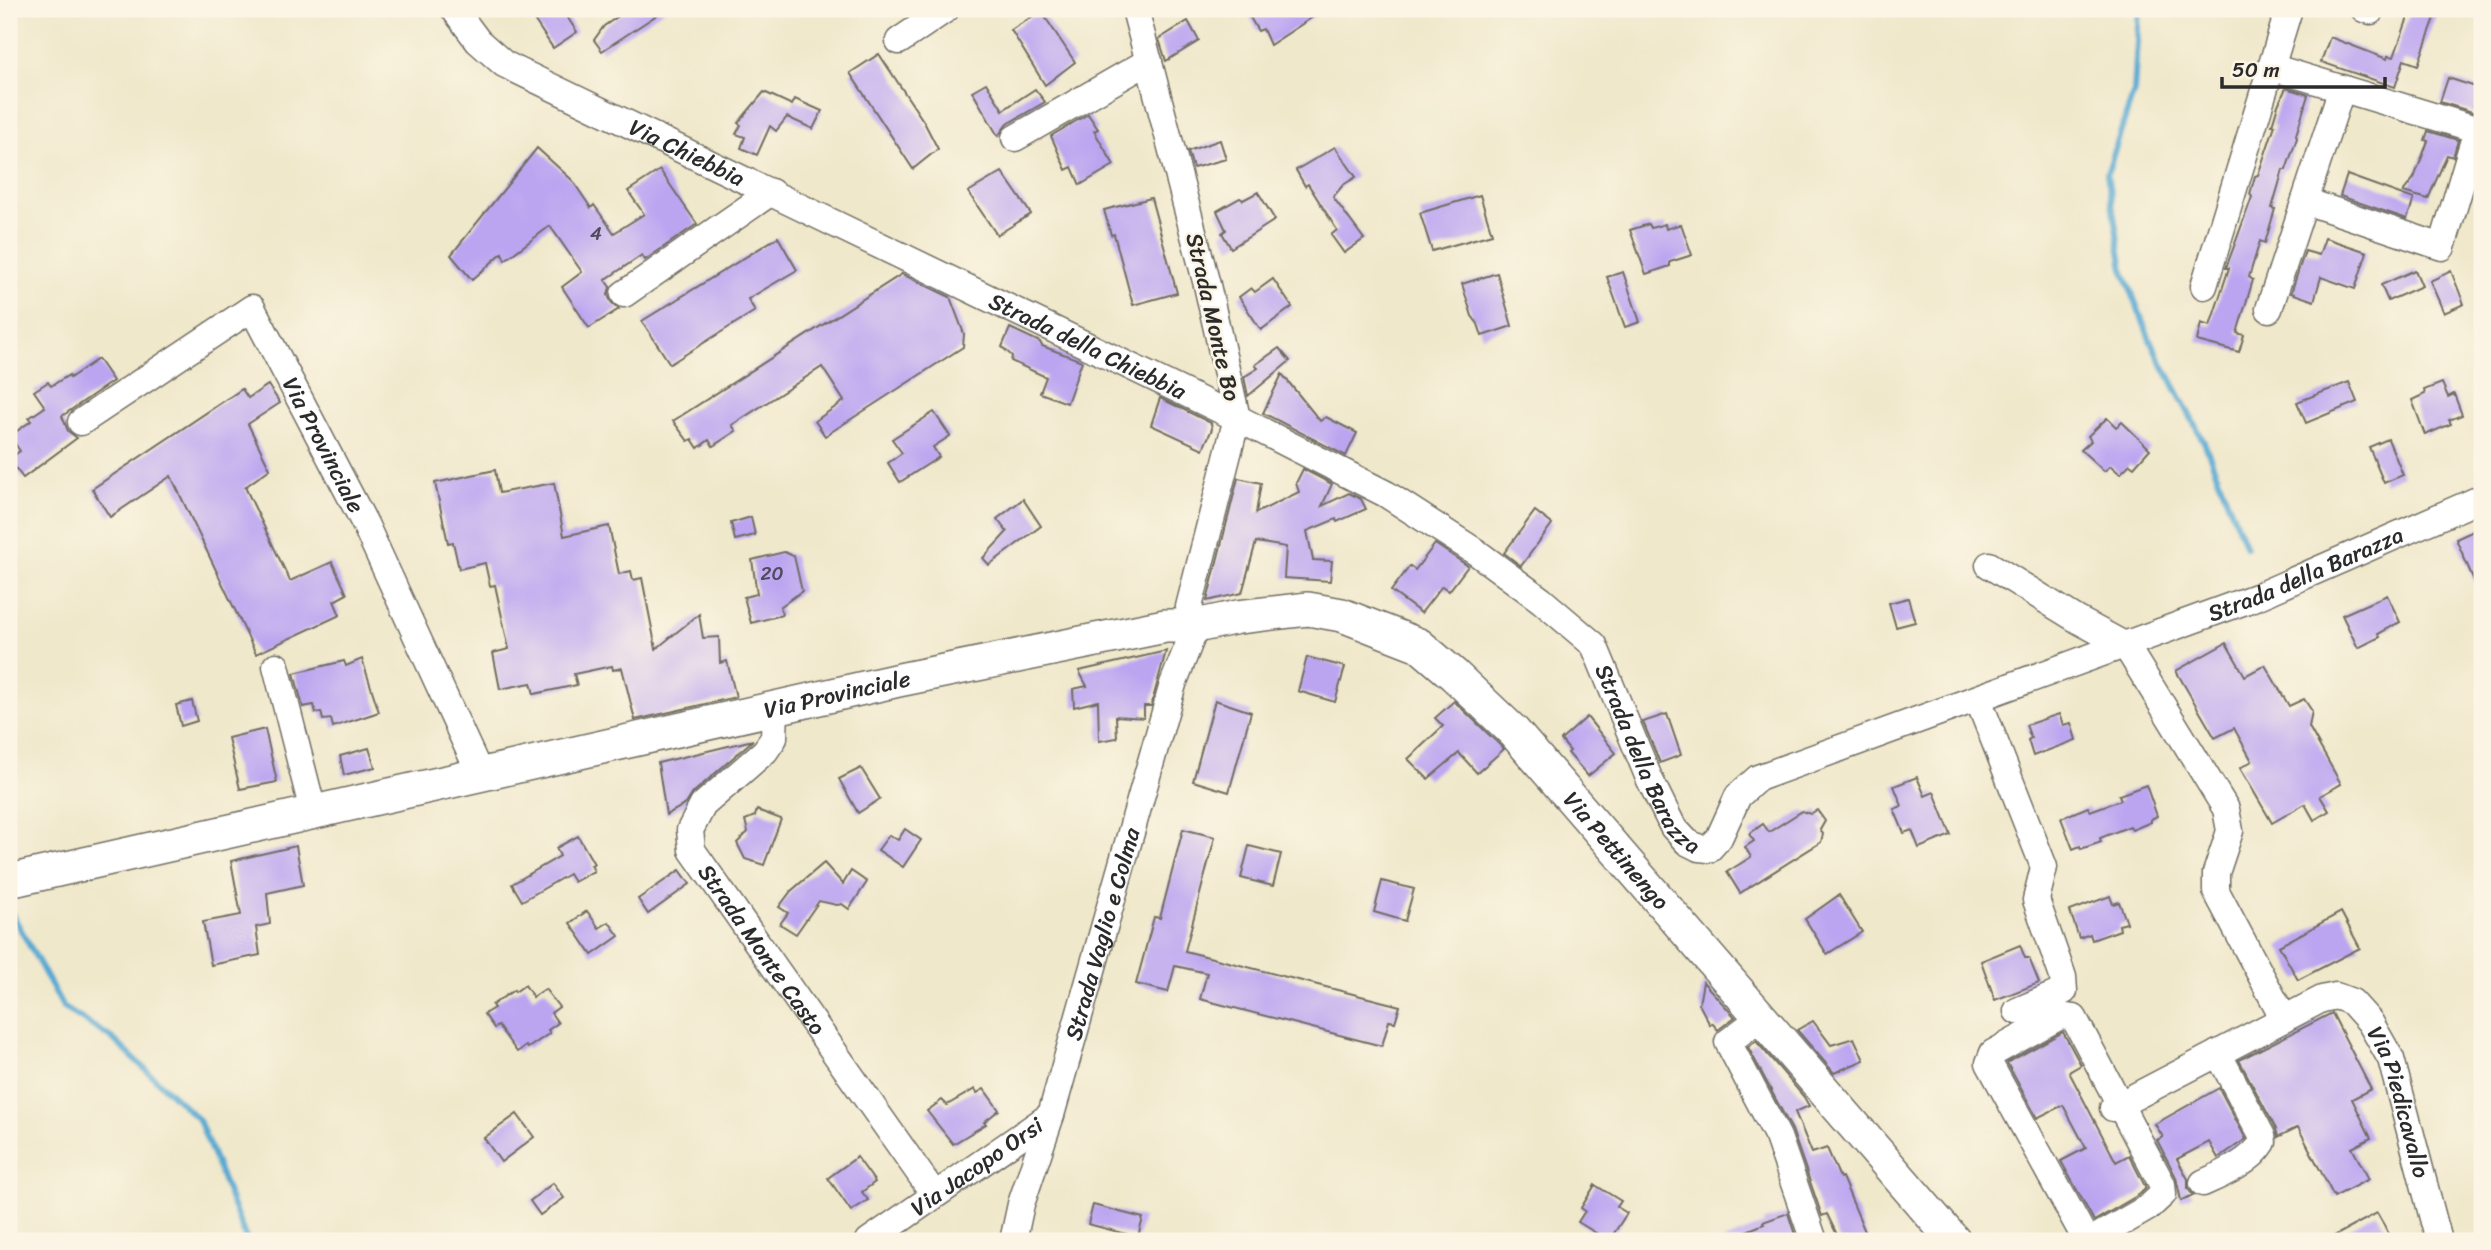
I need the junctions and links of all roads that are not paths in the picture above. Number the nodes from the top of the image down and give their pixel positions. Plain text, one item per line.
1 (454, 9) edge
2 (946, 9) edge
3 (1135, 9) edge
4 (2289, 9) edge
5 (2364, 9) edge
6 (2372, 9) edge
7 (899, 41) dead end
8 (1149, 61) junction
9 (2271, 66) junction
10 (2342, 88) junction
11 (2480, 130) edge
12 (1015, 138) dead end
13 (2471, 191) edge
14 (771, 192) junction
15 (2305, 201) junction
16 (938, 272) joint
17 (2204, 286) dead end
18 (624, 295) dead end
19 (2269, 309) dead end
20 (1237, 418) junction
21 (81, 422) dead end
22 (2482, 498) edge
23 (1989, 565) dead end
24 (1196, 626) junction
25 (2126, 646) junction
26 (276, 666) dead end
27 (1978, 699) junction
28 (775, 708) junction
29 (480, 774) junction
30 (313, 811) junction
31 (9, 881) edge
32 (2017, 1011) dead end
33 (1760, 1018) junction
34 (2284, 1019) junction
35 (2218, 1053) junction
36 (2116, 1107) junction
37 (1051, 1115) junction
38 (2203, 1183) dead end
39 (934, 1194) junction
40 (869, 1241) edge
41 (1013, 1241) edge
42 (1814, 1241) edge
43 (1954, 1241) edge
44 (2439, 1241) edge

1 - 14 street, Via Chiebbia
2 - 7 street
3 - 8 street, Strada Monte Bo
4 - 9 street
5 - 6 street
8 - 12 street
8 - 20 street, Strada Monte Bo
9 - 10 street
9 - 17 street
10 - 11 street
10 - 15 street
11 - 13 street
13 - 15 street
14 - 16 street, Via Chiebbia
14 - 18 street
15 - 19 street
16 - 20 street, Strada della Chiebbia
20 - 24 street, Strada Monte Bo
20 - 27 street, Strada della Barazza
21 - 29 street, Via Provinciale
22 - 25 street, Strada della Barazza
23 - 25 street
24 - 28 main road, Via Provinciale
24 - 33 main road, Via Pettinengo
24 - 37 street, Strada Vaglio e Colma
25 - 27 street, Strada della Barazza
25 - 34 street
26 - 30 street
27 - 32 street
28 - 29 main road, Via Provinciale
28 - 39 street, Strada Monte Casto
29 - 30 main road, Via Provinciale
30 - 31 main road, Via Provinciale
33 - 42 street
33 - 43 main road, Via Pettinengo
34 - 35 street
34 - 44 street, Via Piedicavallo
35 - 36 street
35 - 38 street
36 - 36 street
37 - 39 street, Via Jacopo Orsi
37 - 41 street, Strada Vaglio e Colma
39 - 40 street, Via Jacopo Orsi

